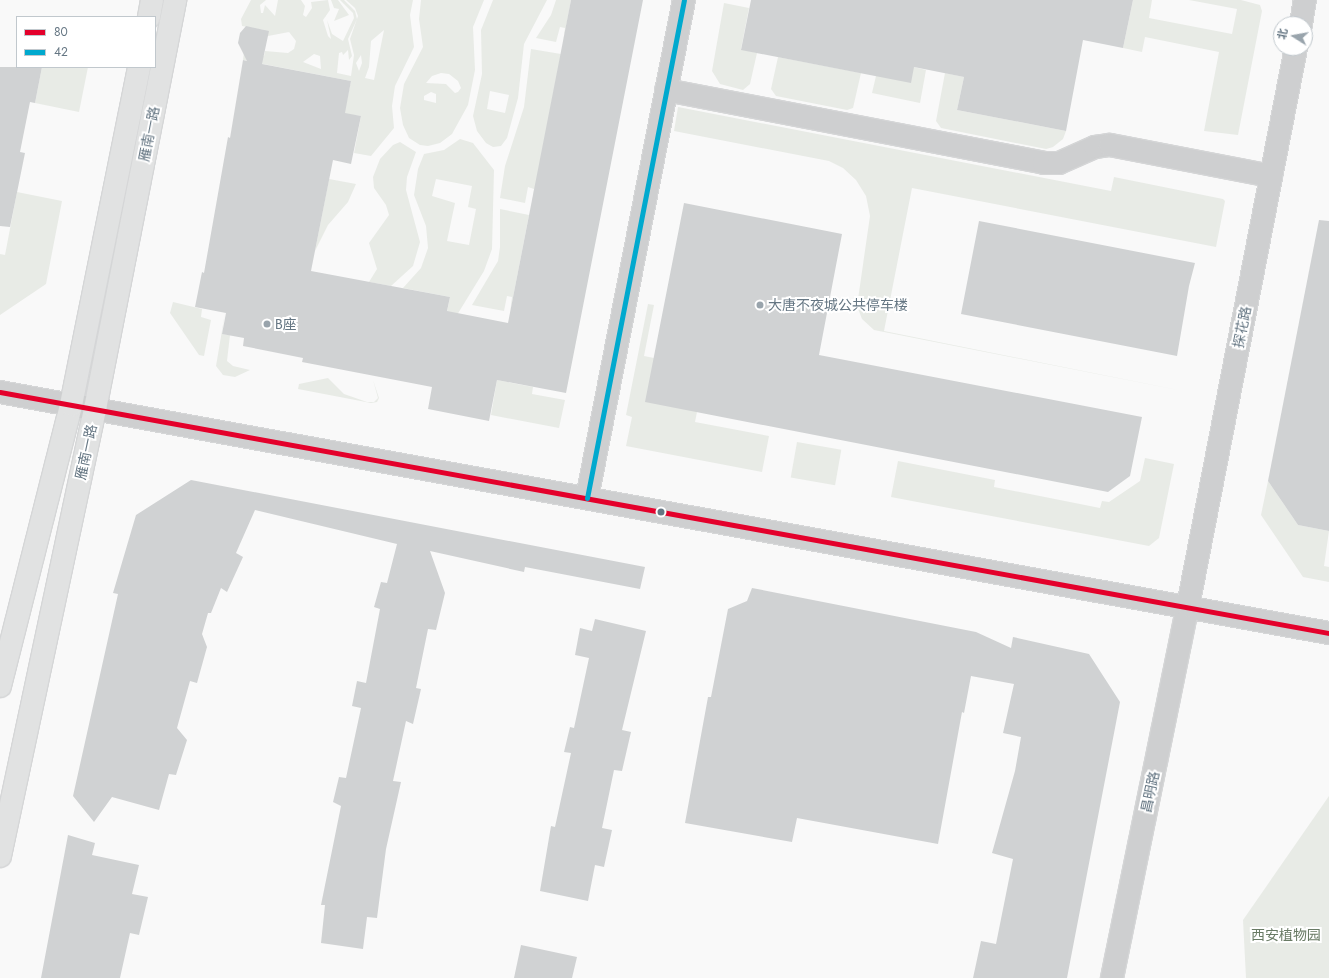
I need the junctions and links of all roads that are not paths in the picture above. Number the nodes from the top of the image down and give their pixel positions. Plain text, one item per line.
1 (152, 0) edge
2 (175, 0) edge
3 (684, 0) edge
4 (1305, 0) edge
5 (149, 16) edge
6 (1302, 16) edge
7 (1294, 56) edge
8 (139, 68) edge
9 (666, 90) junction
10 (1271, 176) junction
11 (0, 392) edge
12 (71, 405) junction
13 (95, 409) junction
14 (587, 498) junction
15 (1188, 606) junction
16 (1329, 633) edge
17 (0, 686) edge
18 (0, 856) edge
19 (1112, 978) edge

1 - 5 main road
2 - 13 main road, 雁南一路
3 - 9 street
4 - 6 street
7 - 10 street, 探花路
8 - 12 main road, 雁南一路
9 - 10 street
9 - 14 street
10 - 15 street, 探花路
11 - 12 street
12 - 13 street
12 - 17 main road, 雁南一路
13 - 14 street
13 - 18 main road, 雁南一路
14 - 15 street
15 - 16 street
15 - 19 street, 昌明路

